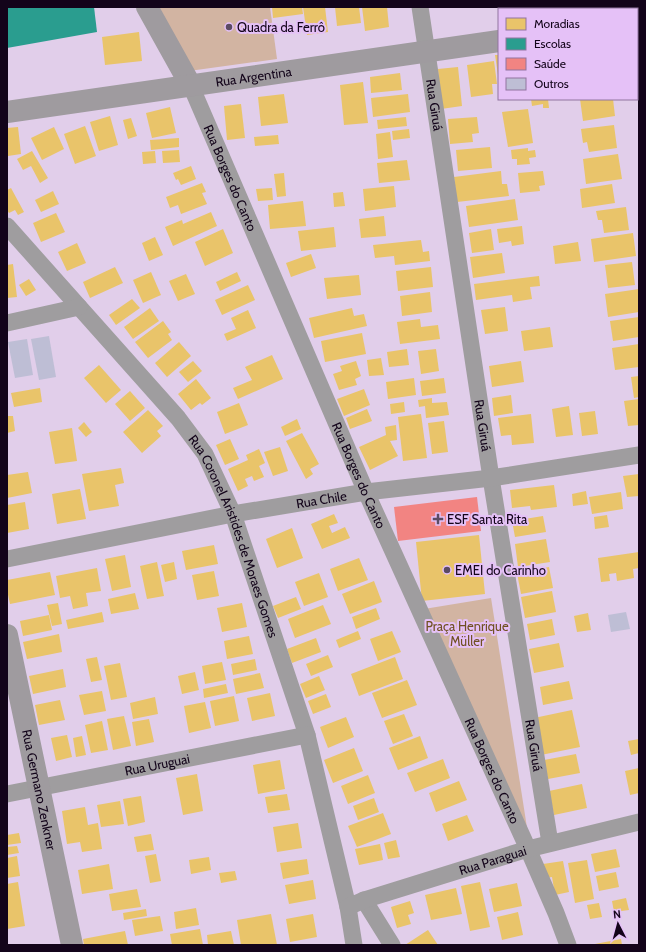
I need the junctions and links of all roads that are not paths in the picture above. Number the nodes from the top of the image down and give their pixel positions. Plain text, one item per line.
1 (147, 7) edge
2 (420, 7) edge
3 (498, 41) edge
4 (426, 51) junction
5 (192, 86) junction
6 (7, 112) edge
7 (7, 226) edge
8 (79, 307) junction
9 (7, 323) edge
10 (639, 455) edge
11 (491, 478) junction
12 (366, 492) junction
13 (233, 514) junction
14 (7, 559) edge
15 (7, 635) edge
16 (307, 735) junction
17 (39, 787) junction
18 (7, 794) edge
19 (639, 822) edge
20 (550, 843) junction
21 (528, 849) junction
22 (364, 900) junction
23 (348, 907) junction
24 (72, 945) edge
25 (354, 945) edge
26 (392, 945) edge
27 (568, 945) edge

1 - 5 street, Rua Borges do Canto
2 - 4 street, Rua Giruá
3 - 4 street, Rua Argentina
4 - 5 street, Rua Argentina
4 - 11 street, Rua Giruá
5 - 6 street, Rua Argentina
5 - 12 street, Rua Borges do Canto
7 - 8 street, Rua Coronel Aristides de Moraes Gomes
8 - 9 street
8 - 13 street, Rua Coronel Aristides de Moraes Gomes
10 - 11 street, Rua Chile
11 - 12 street, Rua Chile
11 - 20 street, Rua Giruá
12 - 13 street, Rua Chile
12 - 21 street, Rua Borges do Canto
13 - 14 street, Rua Chile
13 - 16 street, Rua Coronel Aristides de Moraes Gomes
15 - 17 street, Rua Germano Zenkner
16 - 17 street, Rua Uruguai
16 - 23 street, Rua Coronel Aristides de Moraes Gomes
17 - 18 street, Rua Uruguai
17 - 24 street, Rua Germano Zenkner
19 - 20 street, Rua Paraguai
20 - 21 street, Rua Paraguai
21 - 22 street, Rua Paraguai
21 - 27 street, Rua Borges do Canto
22 - 23 street, Rua Paraguai
22 - 26 street
23 - 25 street, Rua Coronel Aristides de Moraes Gomes

